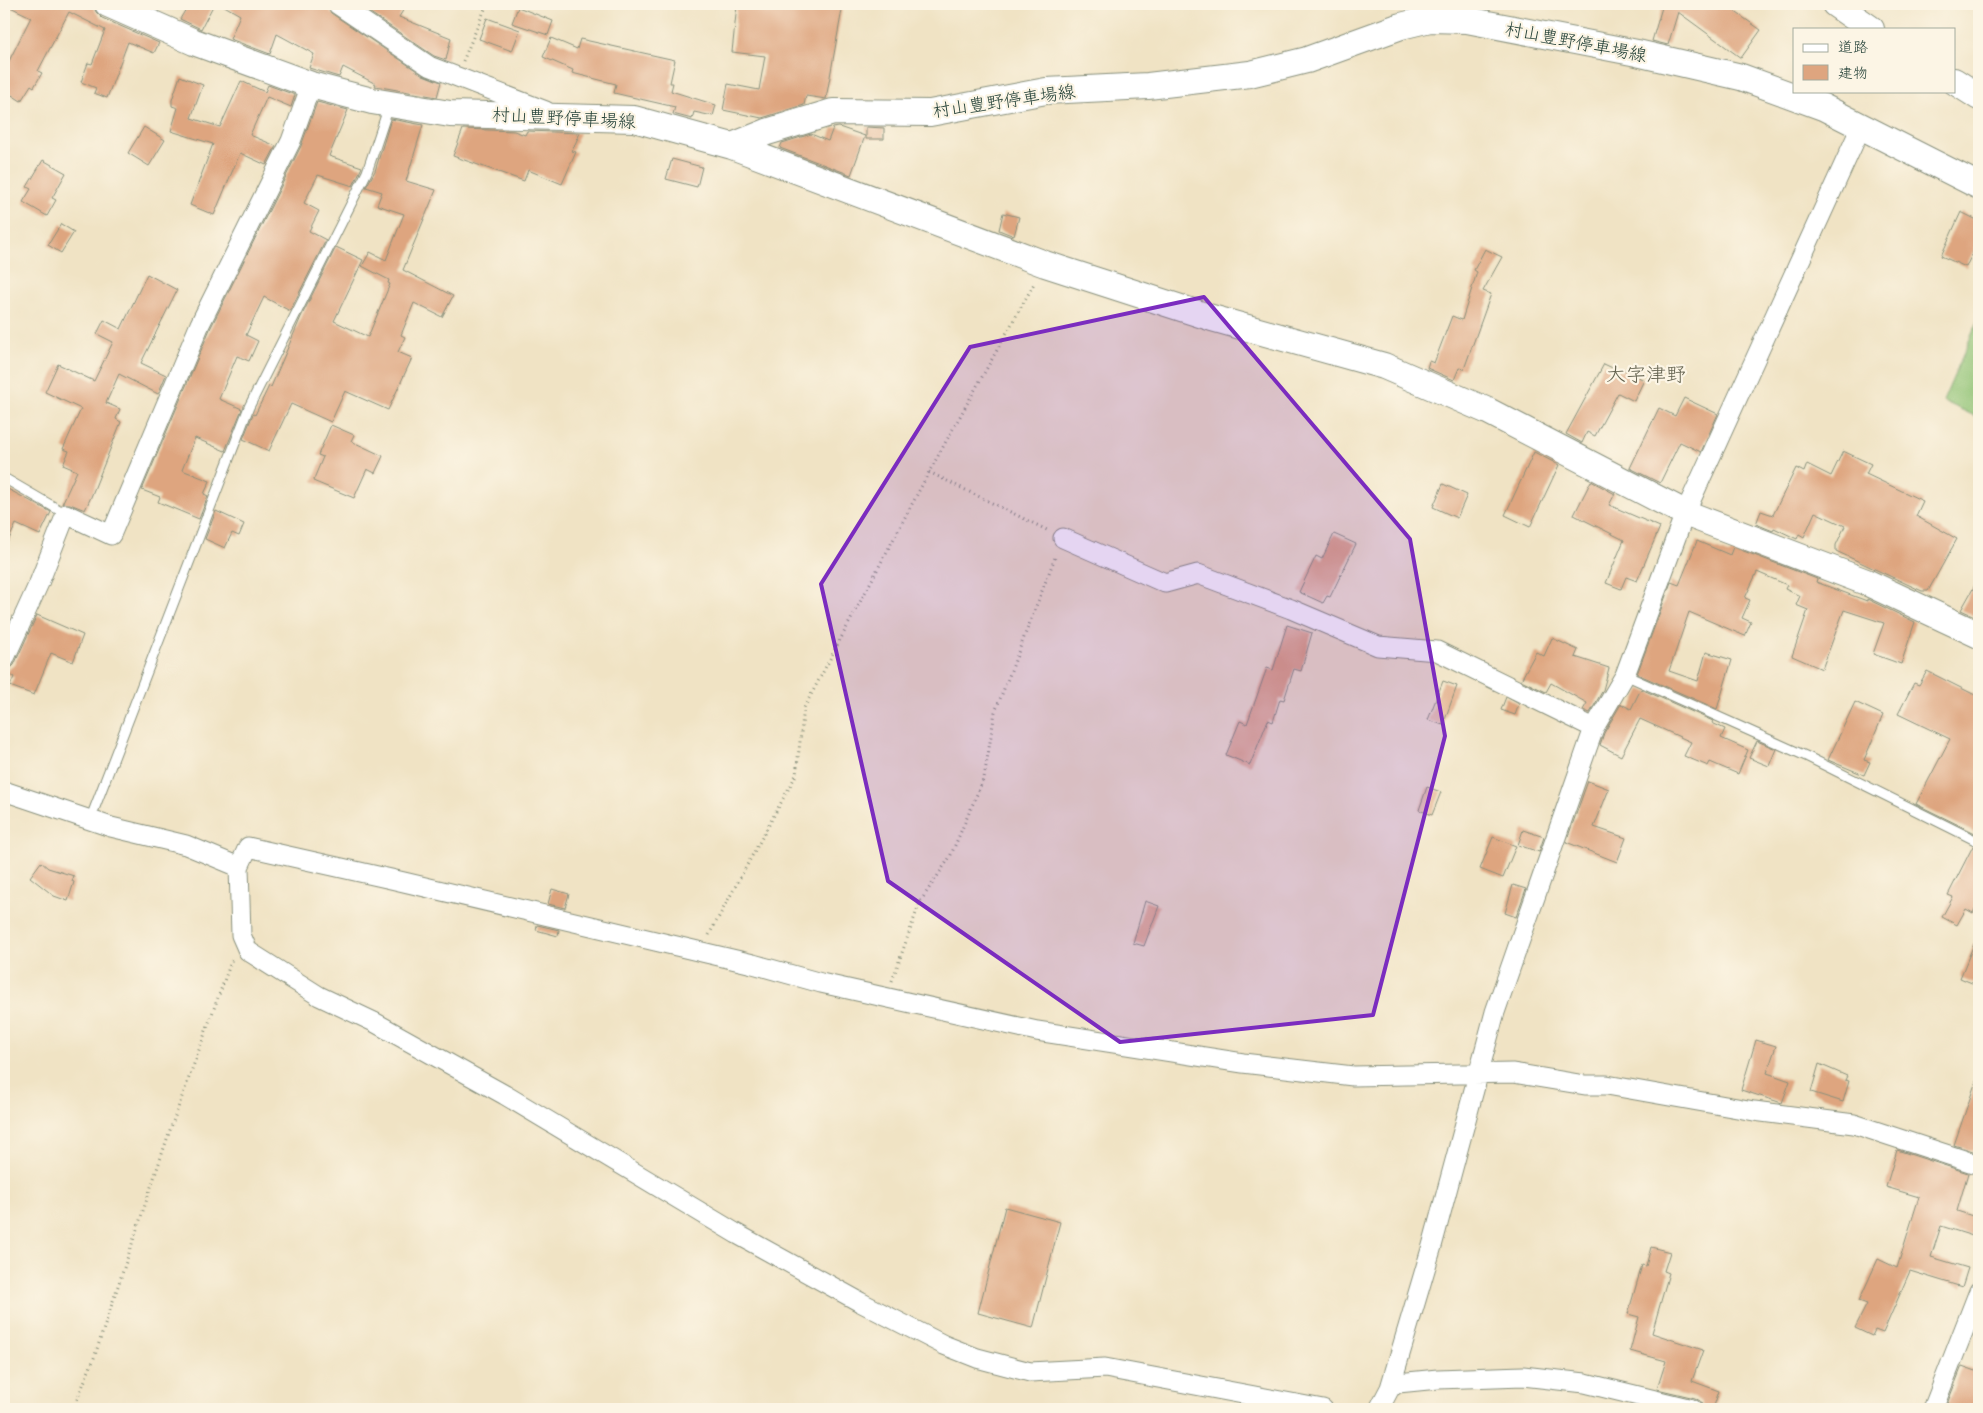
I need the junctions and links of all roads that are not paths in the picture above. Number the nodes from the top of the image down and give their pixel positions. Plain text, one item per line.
1 (108, 4) edge
2 (337, 4) edge
3 (1835, 4) edge
4 (1870, 28) edge
5 (1956, 82) edge
6 (312, 85) junction
7 (1979, 97) edge
8 (390, 104) junction
9 (558, 116) junction
10 (1861, 127) junction
11 (732, 146) junction
12 (1979, 186) edge
13 (4, 478) edge
14 (1685, 513) junction
15 (66, 514) junction
16 (1063, 538) road end
17 (1979, 635) edge
18 (4, 660) edge
19 (1625, 674) junction
20 (1594, 728) junction
21 (4, 791) edge
22 (90, 820) junction
23 (1979, 842) edge
24 (239, 867) junction
25 (1479, 1073) junction
26 (1979, 1165) edge
27 (1979, 1291) edge
28 (1390, 1388) junction
29 (1323, 1409) edge
30 (1379, 1409) edge
31 (1692, 1409) edge
32 (1933, 1409) edge

1 - 6 main road, 村山豊野停車場線
2 - 9 street
3 - 4 main road
5 - 7 main road
6 - 8 main road, 村山豊野停車場線
6 - 15 street
8 - 9 main road, 村山豊野停車場線
8 - 22 lane
9 - 11 main road, 村山豊野停車場線
10 - 11 main road, 村山豊野停車場線
10 - 12 main road, 村山豊野停車場線
10 - 14 street
11 - 14 main road
13 - 15 lane
14 - 17 main road
14 - 19 street
15 - 18 street
16 - 20 street
19 - 20 street
19 - 23 lane
20 - 25 street
21 - 22 street
22 - 24 street
24 - 25 street
24 - 29 street
25 - 26 street
25 - 28 street
27 - 32 street
28 - 30 street
28 - 31 street

